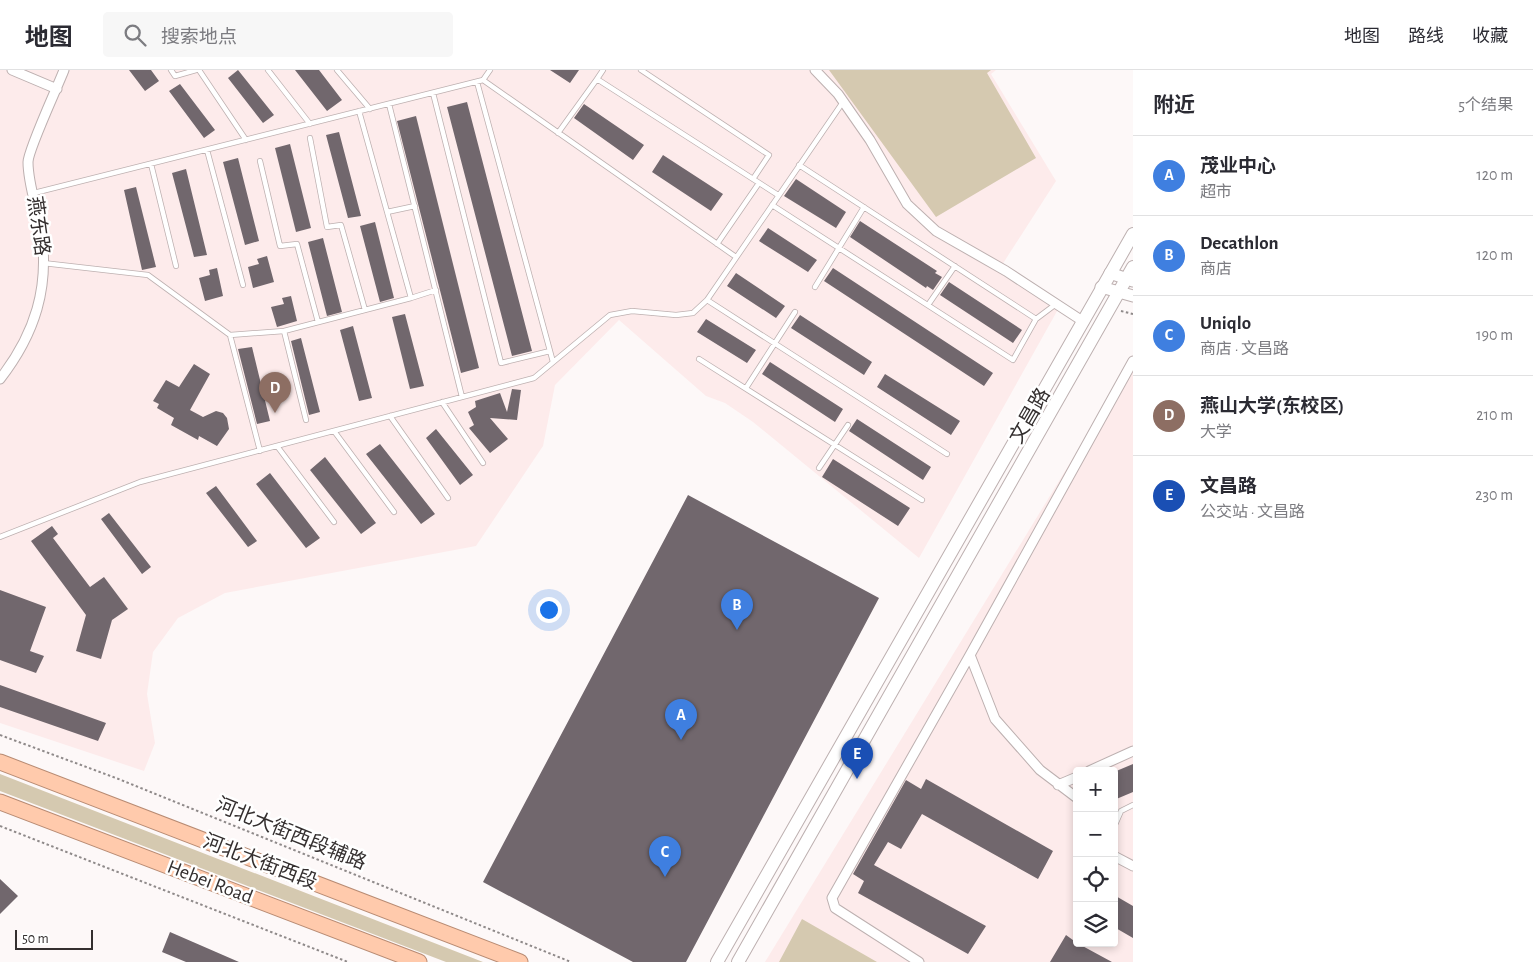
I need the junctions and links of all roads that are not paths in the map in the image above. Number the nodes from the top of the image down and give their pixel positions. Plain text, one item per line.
1 (12, 70) edge
2 (64, 70) edge
3 (171, 70) edge
4 (198, 70) edge
5 (268, 70) edge
6 (337, 70) edge
7 (490, 70) edge
8 (603, 70) edge
9 (641, 70) edge
10 (815, 70) edge
11 (598, 79) junction
12 (483, 80) junction
13 (477, 82) junction
14 (57, 88) junction
15 (434, 93) junction
16 (843, 102) junction
17 (389, 104) junction
18 (370, 109) junction
19 (359, 111) junction
20 (310, 124) junction
21 (558, 133) junction
22 (310, 138) dead end
23 (246, 140) junction
24 (207, 150) junction
25 (260, 161) dead end
26 (151, 164) junction
27 (800, 165) junction
28 (753, 179) junction
29 (759, 183) junction
30 (34, 193) junction
31 (778, 195) junction
32 (772, 205) junction
33 (415, 206) junction
34 (864, 207) junction
35 (387, 212) junction
36 (1133, 234) edge
37 (717, 244) junction
38 (839, 248) junction
39 (736, 257) junction
40 (43, 263) junction
41 (176, 266) dead end
42 (955, 266) junction
43 (1133, 267) edge
44 (1110, 273) junction
45 (1130, 280) edge
46 (243, 285) dead end
47 (815, 287) dead end
48 (1102, 287) junction
49 (436, 290) junction
50 (1118, 292) junction
51 (1133, 296) edge
52 (411, 298) junction
53 (706, 300) junction
54 (1056, 304) junction
55 (928, 306) junction
56 (365, 310) junction
57 (795, 312) dead end
58 (1036, 319) junction
59 (318, 322) junction
60 (1084, 322) junction
61 (284, 331) junction
62 (230, 335) junction
63 (774, 344) junction
64 (550, 351) junction
65 (700, 359) dead end
66 (1133, 361) edge
67 (553, 362) junction
68 (0, 379) edge
69 (746, 388) junction
70 (462, 397) junction
71 (442, 402) junction
72 (390, 416) junction
73 (306, 420) dead end
74 (848, 425) dead end
75 (334, 431) junction
76 (834, 445) junction
77 (277, 446) junction
78 (260, 451) junction
79 (946, 454) dead end
80 (483, 463) dead end
81 (819, 468) dead end
82 (448, 498) dead end
83 (922, 500) dead end
84 (394, 512) dead end
85 (334, 522) dead end
86 (0, 537) edge
87 (970, 655) junction
88 (1133, 751) edge
89 (0, 762) edge
90 (1098, 767) edge
91 (1073, 778) edge
92 (1058, 785) junction
93 (1073, 795) edge
94 (0, 802) edge
95 (1133, 805) edge
96 (1118, 819) edge
97 (1116, 857) edge
98 (1133, 866) edge
99 (419, 962) edge
100 (520, 962) edge
101 (717, 962) edge
102 (738, 962) edge
103 (919, 962) edge

1 - 14 street
2 - 14 street, 燕东路
3 - 4 lane
4 - 23 lane
5 - 20 lane
6 - 18 lane
7 - 12 lane
8 - 11 lane
9 - 28 lane
10 - 16 street
11 - 21 lane
11 - 28 lane
12 - 13 lane
12 - 21 lane
13 - 15 lane
13 - 64 lane
14 - 30 street, 燕东路
15 - 17 lane
15 - 64 lane
16 - 27 lane
16 - 54 street
17 - 18 lane
17 - 33 lane
18 - 19 lane
19 - 20 lane
19 - 35 lane
20 - 23 lane
21 - 37 lane
22 - 56 lane
23 - 24 lane
24 - 26 lane
24 - 46 lane
25 - 59 lane
26 - 30 lane
26 - 41 lane
27 - 31 lane
27 - 34 lane
28 - 29 lane
29 - 31 lane
29 - 37 lane
30 - 40 street, 燕东路
31 - 32 lane
32 - 38 lane
32 - 39 lane
33 - 35 lane
33 - 49 lane
34 - 38 lane
34 - 42 lane
35 - 52 lane
36 - 44 main road, 文昌路
37 - 39 lane
38 - 47 lane
38 - 55 lane
39 - 53 lane
40 - 62 lane
40 - 68 street, 燕东路
42 - 55 lane
42 - 58 lane
43 - 45 main road, 文昌路
44 - 45 street
44 - 48 main road, 文昌路
45 - 50 main road, 文昌路
48 - 50 street
48 - 60 main road, 文昌路
49 - 52 lane
49 - 70 lane
50 - 51 street
50 - 102 main road, 文昌路
52 - 56 lane
53 - 63 lane
53 - 67 lane
54 - 58 lane
54 - 60 street
55 - 58 lane
56 - 59 lane
57 - 63 lane
59 - 61 lane
60 - 101 main road, 文昌路
61 - 62 lane
61 - 73 lane
62 - 78 lane
63 - 69 lane
63 - 79 lane
64 - 67 lane
65 - 69 lane
66 - 87 street
67 - 70 lane
69 - 76 lane
70 - 71 lane
71 - 72 lane
71 - 80 lane
72 - 75 lane
72 - 82 lane
74 - 76 lane
75 - 77 lane
75 - 84 lane
76 - 81 lane
76 - 83 lane
77 - 78 lane
77 - 85 lane
78 - 86 lane
87 - 92 street
87 - 103 street
88 - 90 street
89 - 100 highway, 河北大街西段
91 - 92 street
92 - 93 street
94 - 99 highway, Hebei Road
95 - 96 lane
97 - 98 street

